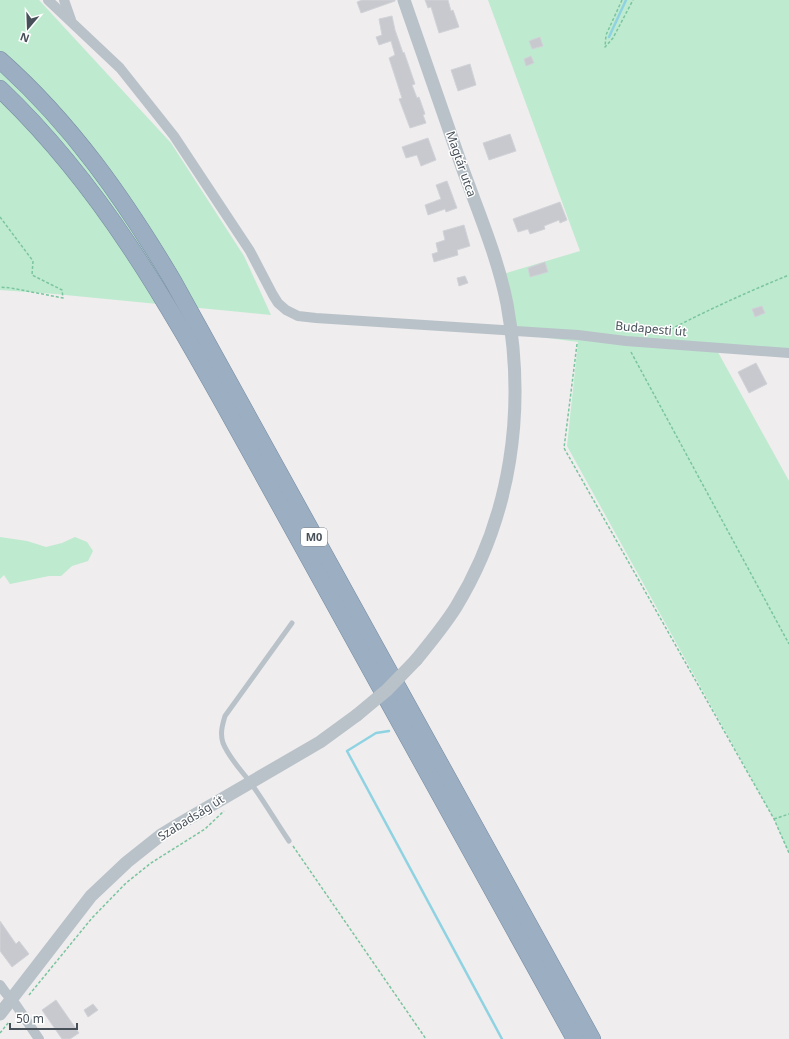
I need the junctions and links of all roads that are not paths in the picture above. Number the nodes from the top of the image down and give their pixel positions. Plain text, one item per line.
1 (48, 0) edge
2 (64, 0) edge
3 (404, 0) edge
4 (71, 22) junction
5 (0, 60) edge
6 (0, 89) edge
7 (511, 331) junction
8 (789, 353) edge
9 (292, 623) dead end
10 (416, 660) joint
11 (250, 782) junction
12 (289, 841) road end
13 (0, 985) edge
14 (14, 1002) junction
15 (0, 1014) edge
16 (39, 1039) edge
17 (575, 1039) edge
18 (592, 1039) edge

1 - 4 street, Budapesti út
2 - 4 street
3 - 7 street, Magtár utca
4 - 7 street, Budapesti út
5 - 18 highway, M0
6 - 17 highway, M0
7 - 8 street, Budapesti út
7 - 10 street, Magtár utca
9 - 11 lane
10 - 11 street, Szabadság út, bridge
11 - 12 lane
11 - 14 street, Szabadság út
13 - 14 street
14 - 15 street, Szabadság út
14 - 16 street

